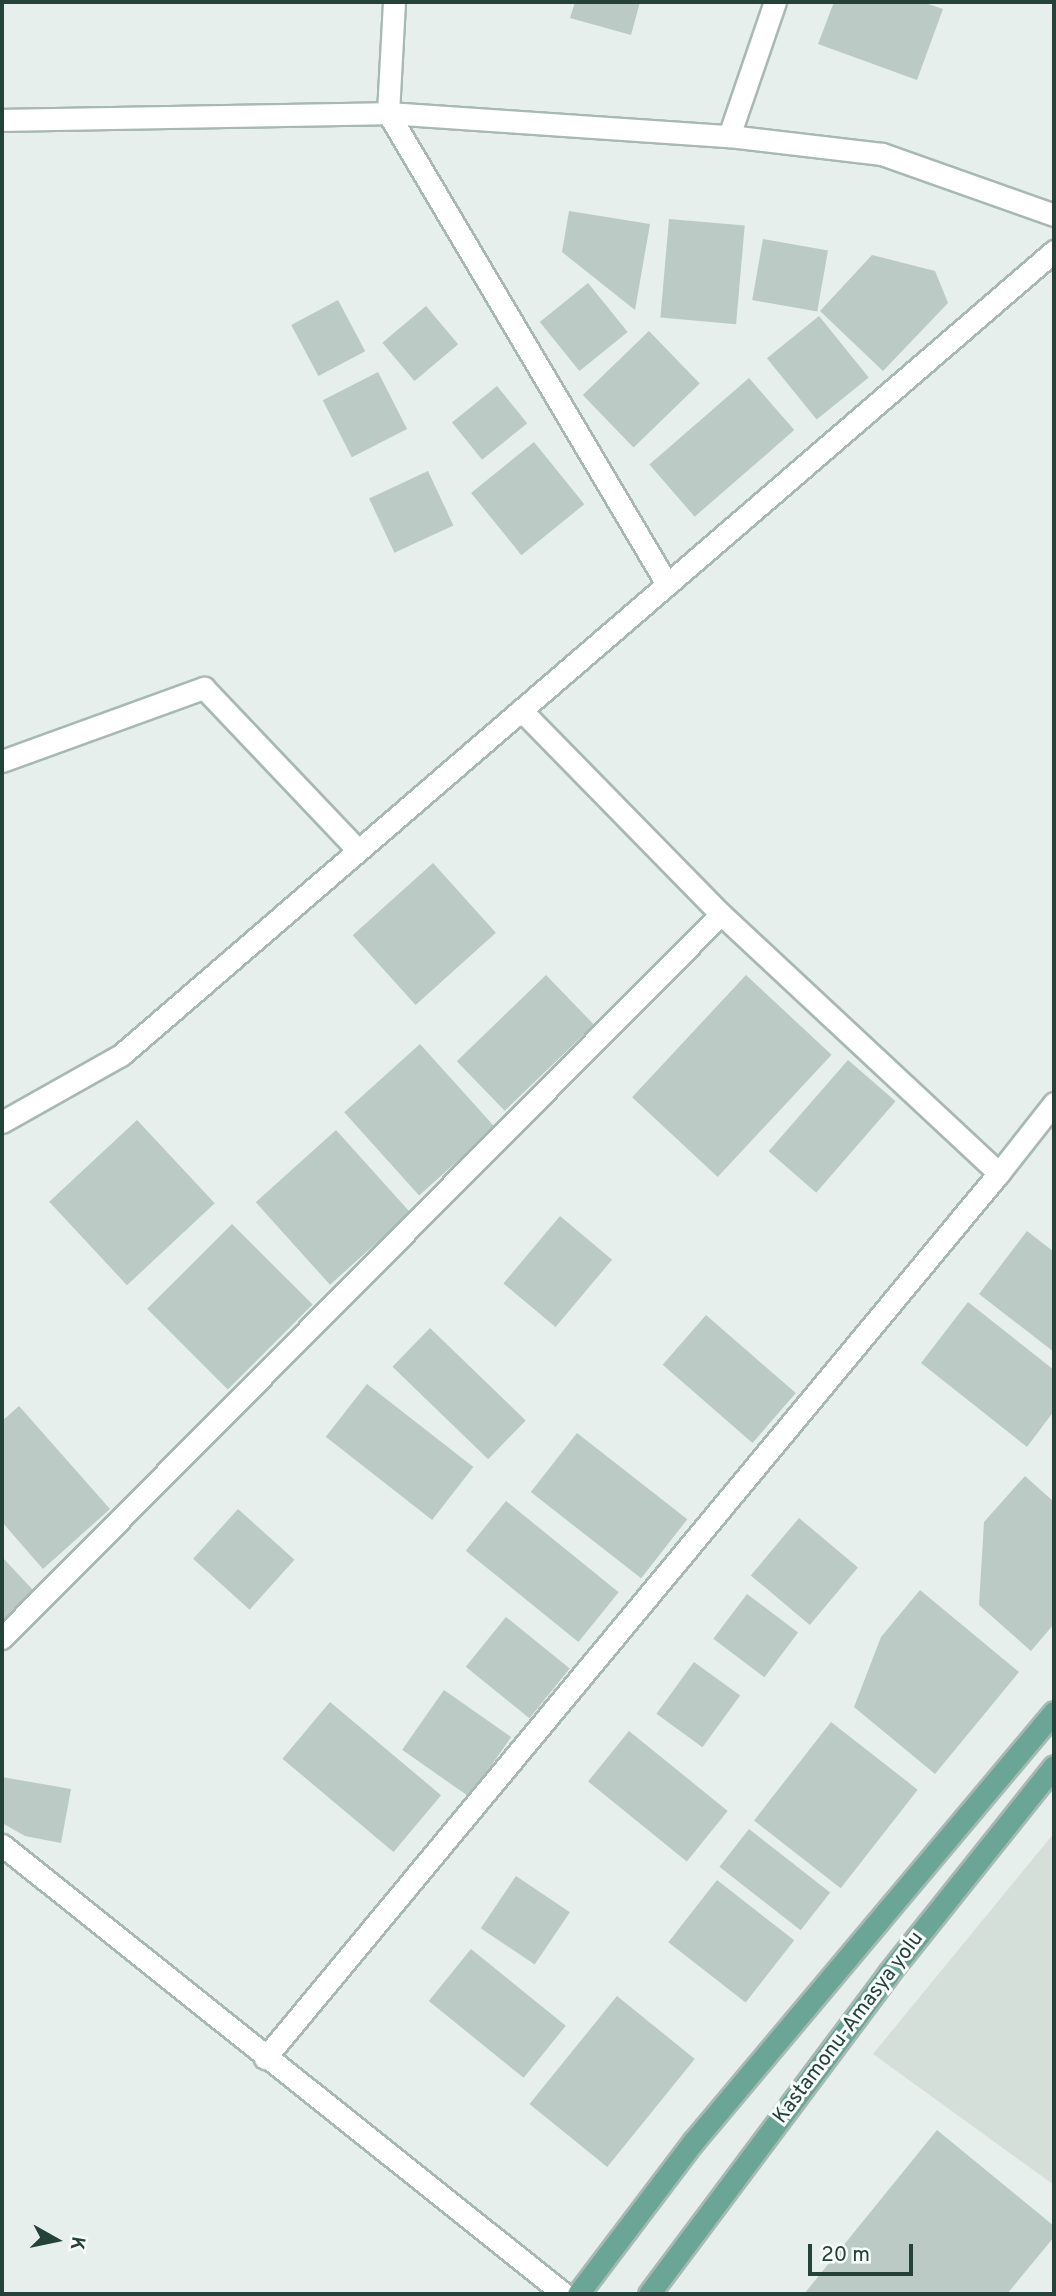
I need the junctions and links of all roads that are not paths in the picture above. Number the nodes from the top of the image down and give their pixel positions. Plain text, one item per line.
1 (394, 2) edge
2 (775, 2) edge
3 (388, 113) junction
4 (2, 120) edge
5 (729, 135) junction
6 (1054, 215) edge
7 (1054, 251) edge
8 (667, 584) junction
9 (520, 710) junction
10 (2, 761) edge
11 (358, 850) junction
12 (721, 914) junction
13 (1054, 1103) edge
14 (2, 1122) edge
15 (999, 1172) junction
16 (2, 1638) edge
17 (1054, 1712) edge
18 (1054, 1766) edge
19 (2, 1845) edge
20 (265, 2059) junction
21 (564, 2294) edge
22 (578, 2294) edge
23 (649, 2294) edge

1 - 3 street
2 - 5 street
3 - 4 street
3 - 5 street
3 - 8 street
5 - 6 street
7 - 8 street
8 - 9 street
9 - 11 street
9 - 12 street
10 - 11 street
11 - 14 street
12 - 15 street
12 - 16 street
13 - 15 street
15 - 20 street
17 - 22 main road
18 - 23 main road, Kastamonu-Amasya yolu
19 - 20 street
20 - 21 street

